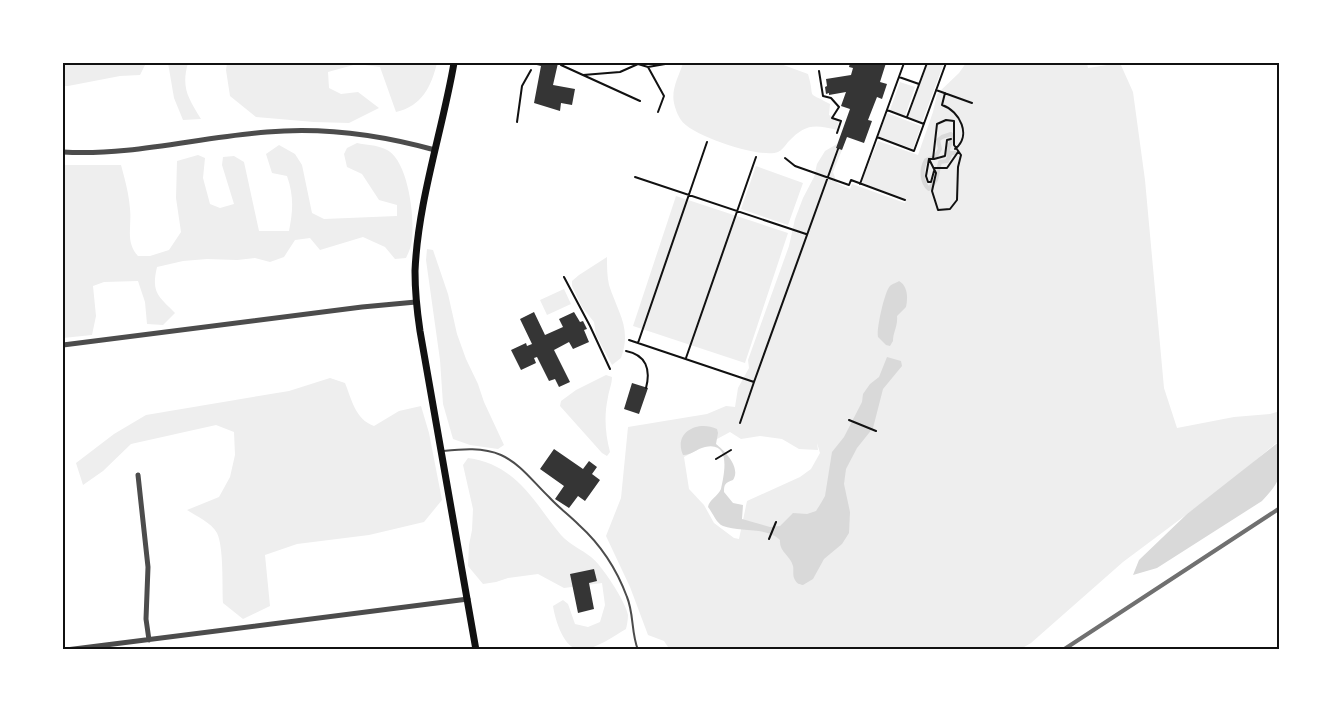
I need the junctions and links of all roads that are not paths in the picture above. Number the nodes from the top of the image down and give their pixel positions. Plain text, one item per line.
1 (454, 63) edge
2 (435, 150) junction
3 (63, 152) edge
4 (416, 302) junction
5 (63, 345) edge
6 (441, 451) junction
7 (138, 475) dead end
8 (468, 600) junction
9 (149, 640) junction
10 (117, 647) edge
11 (66, 650) edge
12 (476, 650) edge
13 (638, 650) edge

1 - 2 main road
2 - 3 street
2 - 4 main road
4 - 5 street
4 - 6 main road
6 - 8 main road
6 - 13 lane
7 - 9 street
8 - 9 street
8 - 12 main road
9 - 10 street
10 - 11 street

